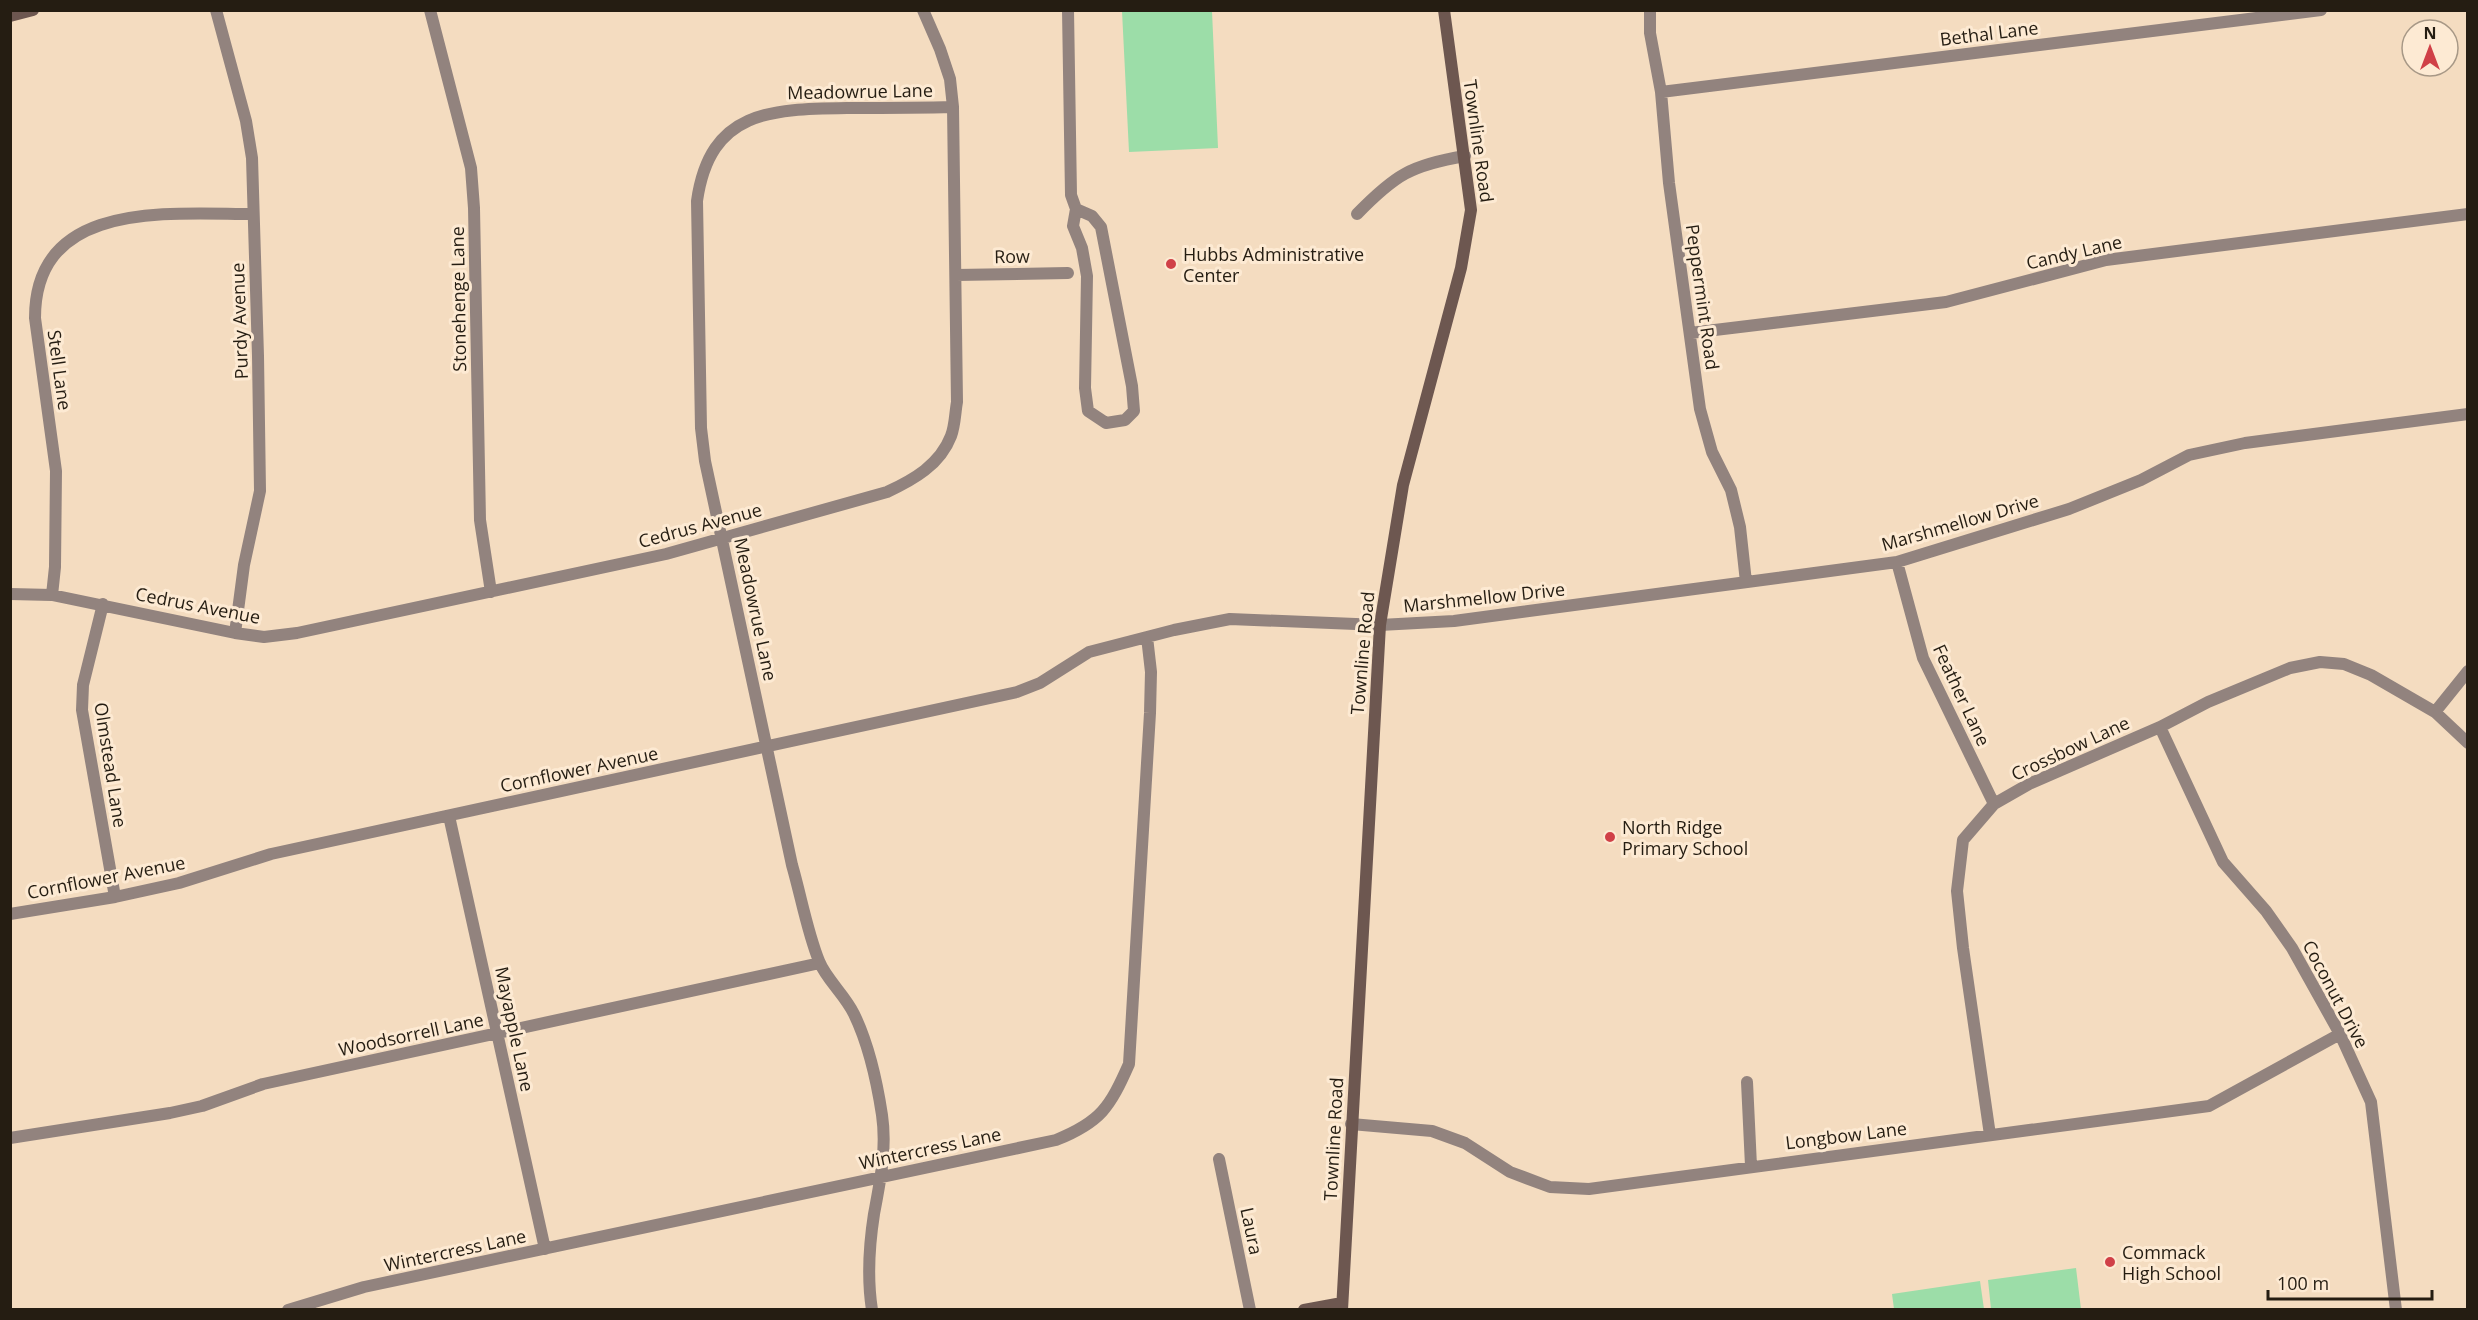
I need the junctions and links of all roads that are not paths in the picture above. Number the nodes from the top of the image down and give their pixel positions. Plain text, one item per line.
1 (33, 10) edge
2 (216, 10) edge
3 (430, 10) edge
4 (923, 10) edge
5 (1068, 10) edge
6 (1444, 10) edge
7 (1650, 10) edge
8 (2321, 10) edge
9 (10, 16) edge
10 (1661, 92) junction
11 (953, 107) junction
12 (1465, 156) junction
13 (1076, 209) junction
14 (253, 214) junction
15 (1357, 214) dead end
16 (2468, 214) edge
17 (1068, 273) dead end
18 (956, 274) junction
19 (1690, 333) junction
20 (2468, 414) edge
21 (722, 538) junction
22 (1897, 562) junction
23 (1746, 582) junction
24 (491, 592) junction
25 (10, 594) edge
26 (52, 595) junction
27 (103, 604) junction
28 (1380, 625) junction
29 (235, 633) junction
30 (1147, 637) junction
31 (2468, 671) edge
32 (2435, 712) junction
33 (2160, 727) junction
34 (2468, 743) edge
35 (767, 747) junction
36 (1994, 804) junction
37 (449, 816) junction
38 (115, 897) junction
39 (10, 914) edge
40 (820, 963) junction
41 (498, 1033) junction
42 (2340, 1034) junction
43 (1747, 1082) dead end
44 (1351, 1124) junction
45 (1990, 1135) junction
46 (10, 1138) edge
47 (1219, 1159) dead end
48 (1751, 1166) junction
49 (883, 1176) junction
50 (545, 1249) junction
51 (1342, 1306) edge
52 (288, 1310) edge
53 (872, 1310) edge
54 (1250, 1310) edge
55 (1304, 1310) edge
56 (2396, 1310) edge

1 - 9 main road
2 - 14 street, Purdy Avenue
3 - 24 street, Stonehenge Lane
4 - 11 street, Cedrus Avenue
5 - 13 street
6 - 12 main road, Townline Road
7 - 10 street, Peppermint Road
8 - 10 street, Bethal Lane
10 - 19 street, Peppermint Road
11 - 18 street, Cedrus Avenue
11 - 21 street, Meadowrue Lane
12 - 15 street
12 - 28 main road, Townline Road
13 - 13 street
14 - 26 street, Stell Lane
14 - 29 street, Purdy Avenue
16 - 19 street, Candy Lane
17 - 18 street, Row
18 - 21 street, Cedrus Avenue
19 - 23 street, Peppermint Road
20 - 22 street, Marshmellow Drive
21 - 24 street, Cedrus Avenue
21 - 35 street, Meadowrue Lane
22 - 23 street, Marshmellow Drive
22 - 36 street, Feather Lane
23 - 28 street, Marshmellow Drive
24 - 29 street, Cedrus Avenue
25 - 26 street, Cedrus Avenue
26 - 27 street, Cedrus Avenue
27 - 29 street, Cedrus Avenue
27 - 38 street, Olmstead Lane
28 - 30 street, Marshmellow Drive
28 - 44 main road, Townline Road
30 - 35 street, Cornflower Avenue
30 - 49 street, Wintercress Lane
31 - 32 street
32 - 33 street, Crossbow Lane
32 - 34 street, Crossbow Lane
33 - 36 street, Crossbow Lane
33 - 42 street, Coconut Drive
35 - 37 street, Cornflower Avenue
35 - 40 street, Meadowrue Lane
36 - 45 street, Crossbow Lane
37 - 38 street, Cornflower Avenue
37 - 41 street, Mayapple Lane
38 - 39 street, Cornflower Avenue
40 - 41 street, Woodsorrell Lane
40 - 49 street, Meadowrue Lane
41 - 46 street, Woodsorrell Lane
41 - 50 street, Mayapple Lane
42 - 45 street, Longbow Lane
42 - 56 street, Coconut Drive
43 - 48 street
44 - 48 street, Longbow Lane
44 - 51 main road, Townline Road
45 - 48 street, Longbow Lane
47 - 54 street, Laura
49 - 50 street, Wintercress Lane
49 - 53 street, Meadowrue Lane
50 - 52 street, Wintercress Lane
51 - 55 main road

